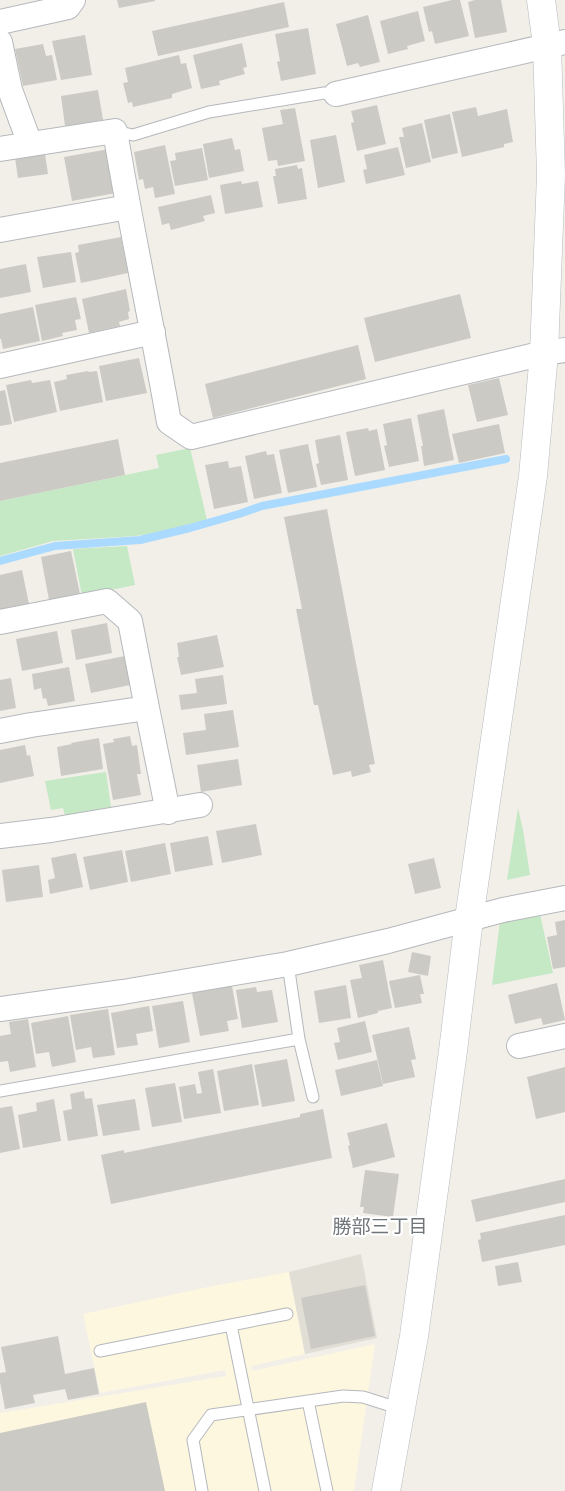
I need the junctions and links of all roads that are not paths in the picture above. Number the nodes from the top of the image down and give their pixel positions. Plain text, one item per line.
1 (73, 0) edge
2 (541, 0) edge
3 (0, 22) edge
4 (0, 42) edge
5 (556, 44) edge
6 (336, 94) joint
7 (115, 131) junction
8 (30, 144) junction
9 (0, 149) edge
10 (558, 174) edge
11 (128, 207) junction
12 (0, 230) edge
13 (153, 332) junction
14 (554, 351) edge
15 (0, 366) edge
16 (0, 622) edge
17 (147, 708) junction
18 (0, 731) edge
19 (200, 806) dead end
20 (168, 812) junction
21 (0, 836) edge
22 (565, 898) edge
23 (469, 919) junction
24 (288, 964) junction
25 (0, 1009) edge
26 (565, 1036) edge
27 (299, 1039) junction
28 (519, 1046) dead end
29 (0, 1091) edge
30 (313, 1096) dead end
31 (287, 1314) dead end
32 (232, 1325) junction
33 (100, 1351) dead end
34 (308, 1401) junction
35 (401, 1409) junction
36 (248, 1410) junction
37 (202, 1491) edge
38 (265, 1491) edge
39 (327, 1491) edge
40 (386, 1491) edge

1 - 3 street
2 - 5 street
4 - 8 street
5 - 6 street
5 - 10 street
6 - 7 lane
7 - 8 street
7 - 11 street
8 - 9 street
10 - 14 street
11 - 12 street
11 - 13 street
13 - 14 street
13 - 15 street
14 - 23 street
16 - 17 street
17 - 18 street
17 - 20 street
19 - 20 street
20 - 21 street
22 - 23 street
23 - 24 street
23 - 35 street
24 - 25 street
24 - 27 lane
26 - 28 street
27 - 29 lane
27 - 30 lane
31 - 32 lane
32 - 33 lane
32 - 36 lane
34 - 35 lane
34 - 36 lane
34 - 39 lane
35 - 40 street
36 - 37 lane
36 - 38 lane

